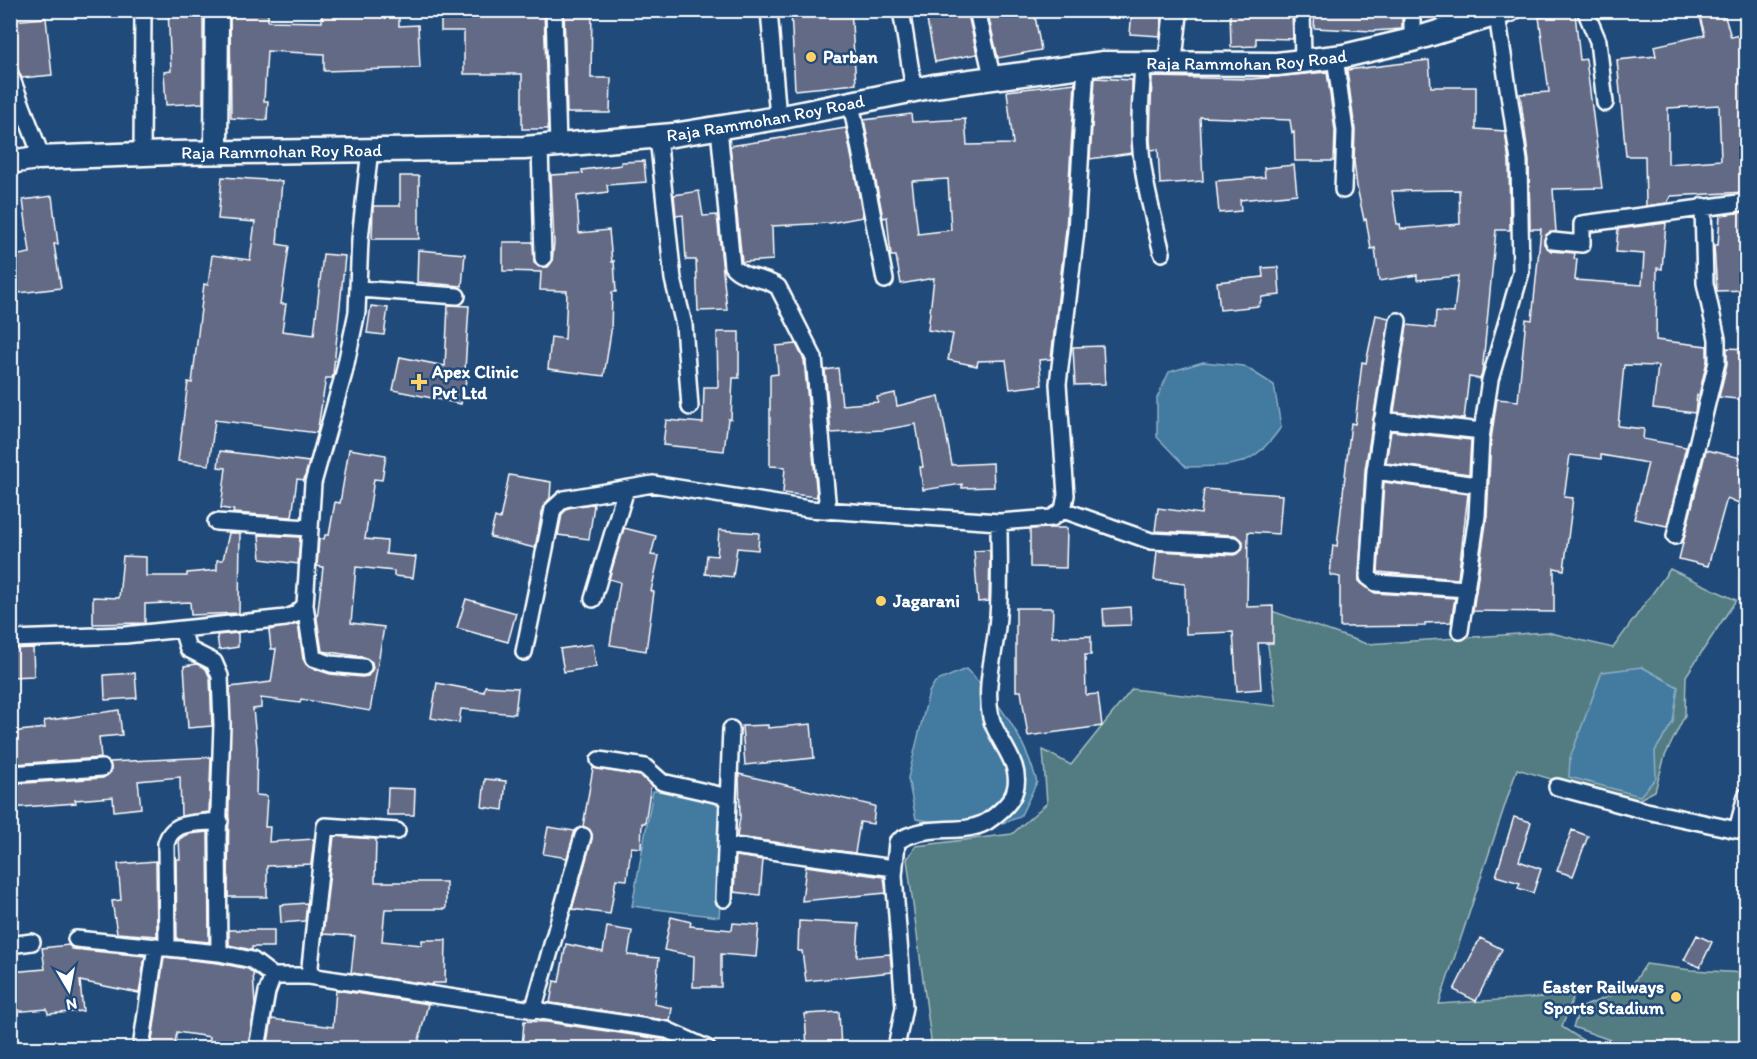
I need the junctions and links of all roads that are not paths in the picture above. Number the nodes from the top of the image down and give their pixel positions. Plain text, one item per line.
1 (143, 10) edge
2 (217, 10) edge
3 (555, 10) edge
4 (769, 10) edge
5 (901, 10) edge
6 (977, 10) edge
7 (1176, 10) edge
8 (1302, 10) edge
9 (1412, 10) edge
10 (1585, 10) edge
11 (1504, 13) edge
12 (1412, 40) junction
13 (1335, 57) junction
14 (1303, 61) junction
15 (1143, 63) junction
16 (1170, 64) junction
17 (1086, 65) junction
18 (10, 74) edge
19 (992, 76) junction
20 (914, 90) junction
21 (851, 103) junction
22 (1605, 103) dead end
23 (778, 118) junction
24 (719, 128) junction
25 (658, 136) junction
26 (549, 145) junction
27 (370, 149) junction
28 (216, 152) junction
29 (142, 154) junction
30 (42, 158) junction
31 (10, 162) edge
32 (1343, 190) dead end
33 (1746, 202) edge
34 (1703, 206) junction
35 (1553, 241) dead end
36 (1162, 253) dead end
37 (543, 258) dead end
38 (885, 280) dead end
39 (358, 289) junction
40 (457, 296) dead end
41 (1398, 321) dead end
42 (690, 407) dead end
43 (1382, 420) junction
44 (1482, 431) junction
45 (1375, 471) junction
46 (1477, 485) junction
47 (626, 489) junction
48 (1063, 510) junction
49 (828, 511) junction
50 (216, 522) dead end
51 (999, 522) junction
52 (309, 528) junction
53 (1675, 537) dead end
54 (1234, 545) dead end
55 (1467, 590) junction
56 (593, 598) dead end
57 (305, 605) junction
58 (182, 629) junction
59 (1460, 632) dead end
60 (10, 639) edge
61 (524, 652) dead end
62 (363, 667) dead end
63 (731, 729) dead end
64 (599, 760) dead end
65 (102, 768) dead end
66 (10, 774) edge
67 (1557, 788) dead end
68 (1746, 796) edge
69 (728, 797) junction
70 (220, 821) junction
71 (397, 831) dead end
72 (583, 836) dead end
73 (726, 845) junction
74 (894, 868) junction
75 (724, 898) dead end
76 (76, 939) dead end
77 (32, 942) dead end
78 (10, 945) edge
79 (162, 947) junction
80 (219, 953) junction
81 (273, 976) junction
82 (309, 976) junction
83 (534, 1011) junction
84 (141, 1048) edge
85 (257, 1048) edge
86 (707, 1048) edge
87 (896, 1048) edge

1 - 29 street
2 - 28 main road
3 - 26 street
4 - 23 street
5 - 20 street
6 - 19 street
7 - 16 main road
8 - 14 street
9 - 12 street
10 - 22 street
11 - 12 main road, Raja Rammohan Roy Road
11 - 44 street
12 - 13 main road, Raja Rammohan Roy Road
13 - 14 main road, Raja Rammohan Roy Road
13 - 32 street
14 - 16 main road, Raja Rammohan Roy Road
15 - 16 main road, Raja Rammohan Roy Road
15 - 17 main road, Raja Rammohan Roy Road
15 - 36 street
17 - 19 main road, Raja Rammohan Roy Road
17 - 48 street
18 - 30 street
19 - 20 main road, Raja Rammohan Roy Road
20 - 21 main road, Raja Rammohan Roy Road
21 - 23 main road, Raja Rammohan Roy Road
21 - 38 street
23 - 24 main road, Raja Rammohan Roy Road
24 - 25 main road, Raja Rammohan Roy Road
24 - 49 street
25 - 26 main road, Raja Rammohan Roy Road
25 - 42 street
26 - 27 main road, Raja Rammohan Roy Road
26 - 37 street
27 - 28 main road, Raja Rammohan Roy Road
27 - 39 street
28 - 29 main road, Raja Rammohan Roy Road
29 - 30 main road, Raja Rammohan Roy Road
30 - 31 main road, Raja Rammohan Roy Road
33 - 34 street
34 - 35 street
34 - 53 street
39 - 40 street
39 - 52 street
41 - 43 street
43 - 44 street
43 - 45 street
44 - 46 street
45 - 46 street
45 - 55 street
46 - 55 street
47 - 49 street
47 - 56 street
47 - 61 street
48 - 51 street
48 - 54 street
49 - 51 street
50 - 52 street
51 - 74 street
52 - 57 street
55 - 59 street
57 - 58 street
57 - 62 street
58 - 60 street
58 - 70 street
63 - 69 street
64 - 69 street
65 - 66 street
67 - 68 street
69 - 73 street
70 - 79 street
70 - 80 street
71 - 82 street
72 - 83 street
73 - 74 street
73 - 75 street
74 - 87 street
76 - 79 street
77 - 78 street
79 - 80 street
79 - 84 street
80 - 81 street
81 - 82 street
81 - 85 street
82 - 83 street
83 - 86 street

